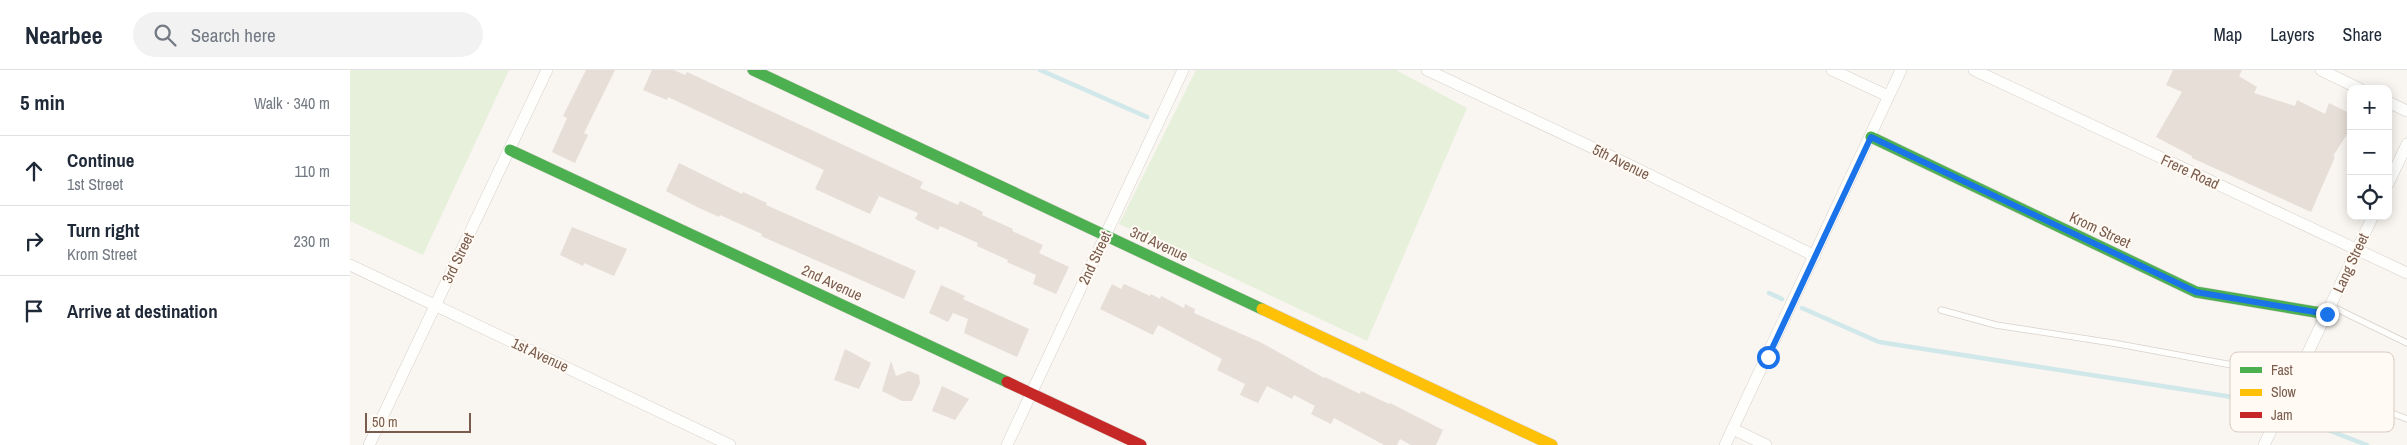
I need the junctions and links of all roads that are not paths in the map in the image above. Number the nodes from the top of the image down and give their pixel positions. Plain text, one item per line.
1 (547, 70) edge
2 (752, 70) edge
3 (1183, 70) edge
4 (1426, 70) edge
5 (1832, 70) edge
6 (1900, 70) edge
7 (1974, 70) edge
8 (2321, 70) edge
9 (2352, 85) edge
10 (1888, 96) junction
11 (2392, 104) edge
12 (2407, 111) edge
13 (1871, 137) junction
14 (2407, 144) edge
15 (510, 150) junction
16 (2392, 176) edge
17 (2371, 220) edge
18 (1106, 235) junction
19 (2357, 250) junction
20 (1815, 256) junction
21 (350, 265) edge
22 (2407, 273) edge
23 (436, 305) junction
24 (1941, 310) dead end
25 (2329, 310) junction
26 (2407, 343) edge
27 (2309, 352) edge
28 (2230, 367) edge
29 (1031, 393) junction
30 (2394, 414) edge
31 (2407, 419) edge
32 (1733, 429) junction
33 (2270, 432) edge
34 (369, 445) edge
35 (730, 445) edge
36 (1007, 445) edge
37 (1141, 445) edge
38 (1552, 445) edge
39 (1725, 445) edge
40 (1766, 445) edge
41 (2264, 445) edge

1 - 15 street, 3rd Street
2 - 18 street, 3rd Avenue
3 - 18 street, 2nd Street
4 - 20 street, 5th Avenue
5 - 10 street
6 - 10 street
7 - 19 street, Frere Road
8 - 9 street
10 - 13 street
11 - 12 street
13 - 20 street
13 - 25 street, Krom Street
14 - 16 street
15 - 23 street, 3rd Street
15 - 29 street, 2nd Avenue
17 - 19 street, Lang Street
18 - 29 street, 2nd Street
18 - 38 street, 3rd Avenue
19 - 22 street, Frere Road
19 - 25 street, Lang Street
20 - 32 street
21 - 23 street, 1st Avenue
23 - 34 street, 3rd Street
23 - 35 street, 1st Avenue
24 - 28 lane
25 - 26 lane
25 - 27 street, Lang Street
29 - 36 street, 2nd Street
29 - 37 street, 2nd Avenue
30 - 31 lane
32 - 39 street
32 - 40 street
33 - 41 street, Lang Street

